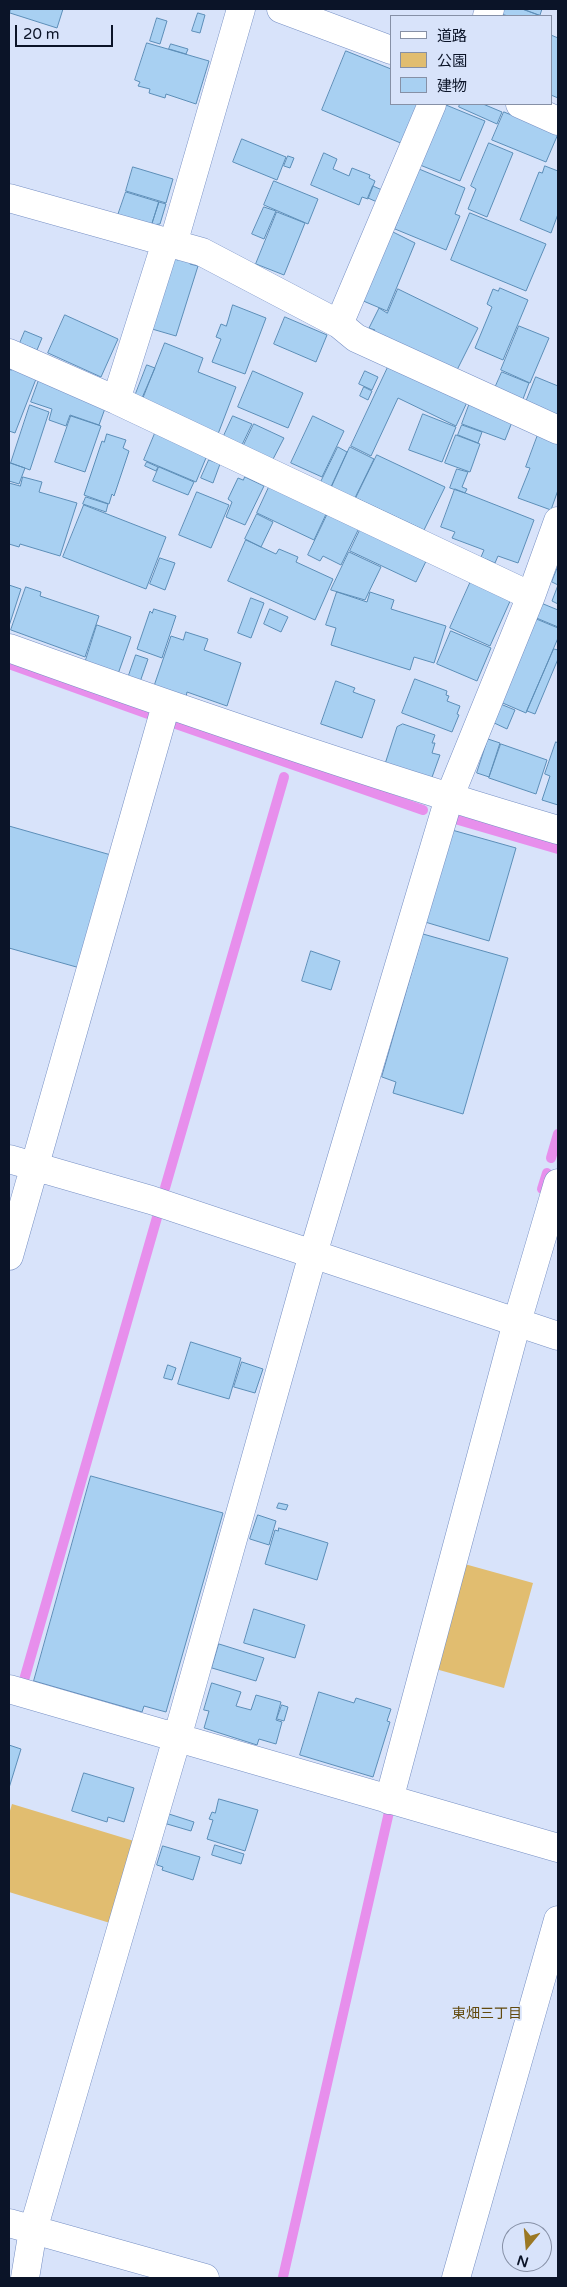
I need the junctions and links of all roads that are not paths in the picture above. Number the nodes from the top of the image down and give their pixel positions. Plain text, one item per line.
1 (240, 9) edge
2 (281, 9) edge
3 (390, 50) edge
4 (432, 105) edge
5 (522, 105) edge
6 (558, 121) edge
7 (9, 198) edge
8 (169, 243) junction
9 (339, 324) junction
10 (9, 353) edge
11 (116, 400) junction
12 (558, 430) edge
13 (558, 521) edge
14 (531, 596) junction
15 (9, 648) edge
16 (166, 704) junction
17 (449, 798) junction
18 (558, 830) edge
19 (21, 1163) edge
20 (558, 1183) edge
21 (313, 1254) junction
22 (9, 1256) edge
23 (517, 1322) junction
24 (558, 1336) edge
25 (9, 1689) edge
26 (176, 1738) junction
27 (389, 1800) junction
28 (558, 1848) edge
29 (558, 1920) edge
30 (21, 2226) edge
31 (25, 2278) edge
32 (205, 2278) edge
33 (456, 2278) edge

1 - 8 street
2 - 3 street
4 - 9 street
5 - 6 street
7 - 8 street
8 - 9 street
8 - 11 street
9 - 12 street
10 - 11 street
11 - 14 street
13 - 14 street
14 - 17 street
15 - 16 street
16 - 17 street
16 - 19 street
17 - 18 street
17 - 21 street
19 - 21 street
19 - 22 street
20 - 23 street
21 - 23 street
21 - 26 street
23 - 24 street
23 - 27 street
25 - 26 street
26 - 27 street
26 - 30 street
27 - 28 street
29 - 33 street
30 - 31 street
30 - 32 street

